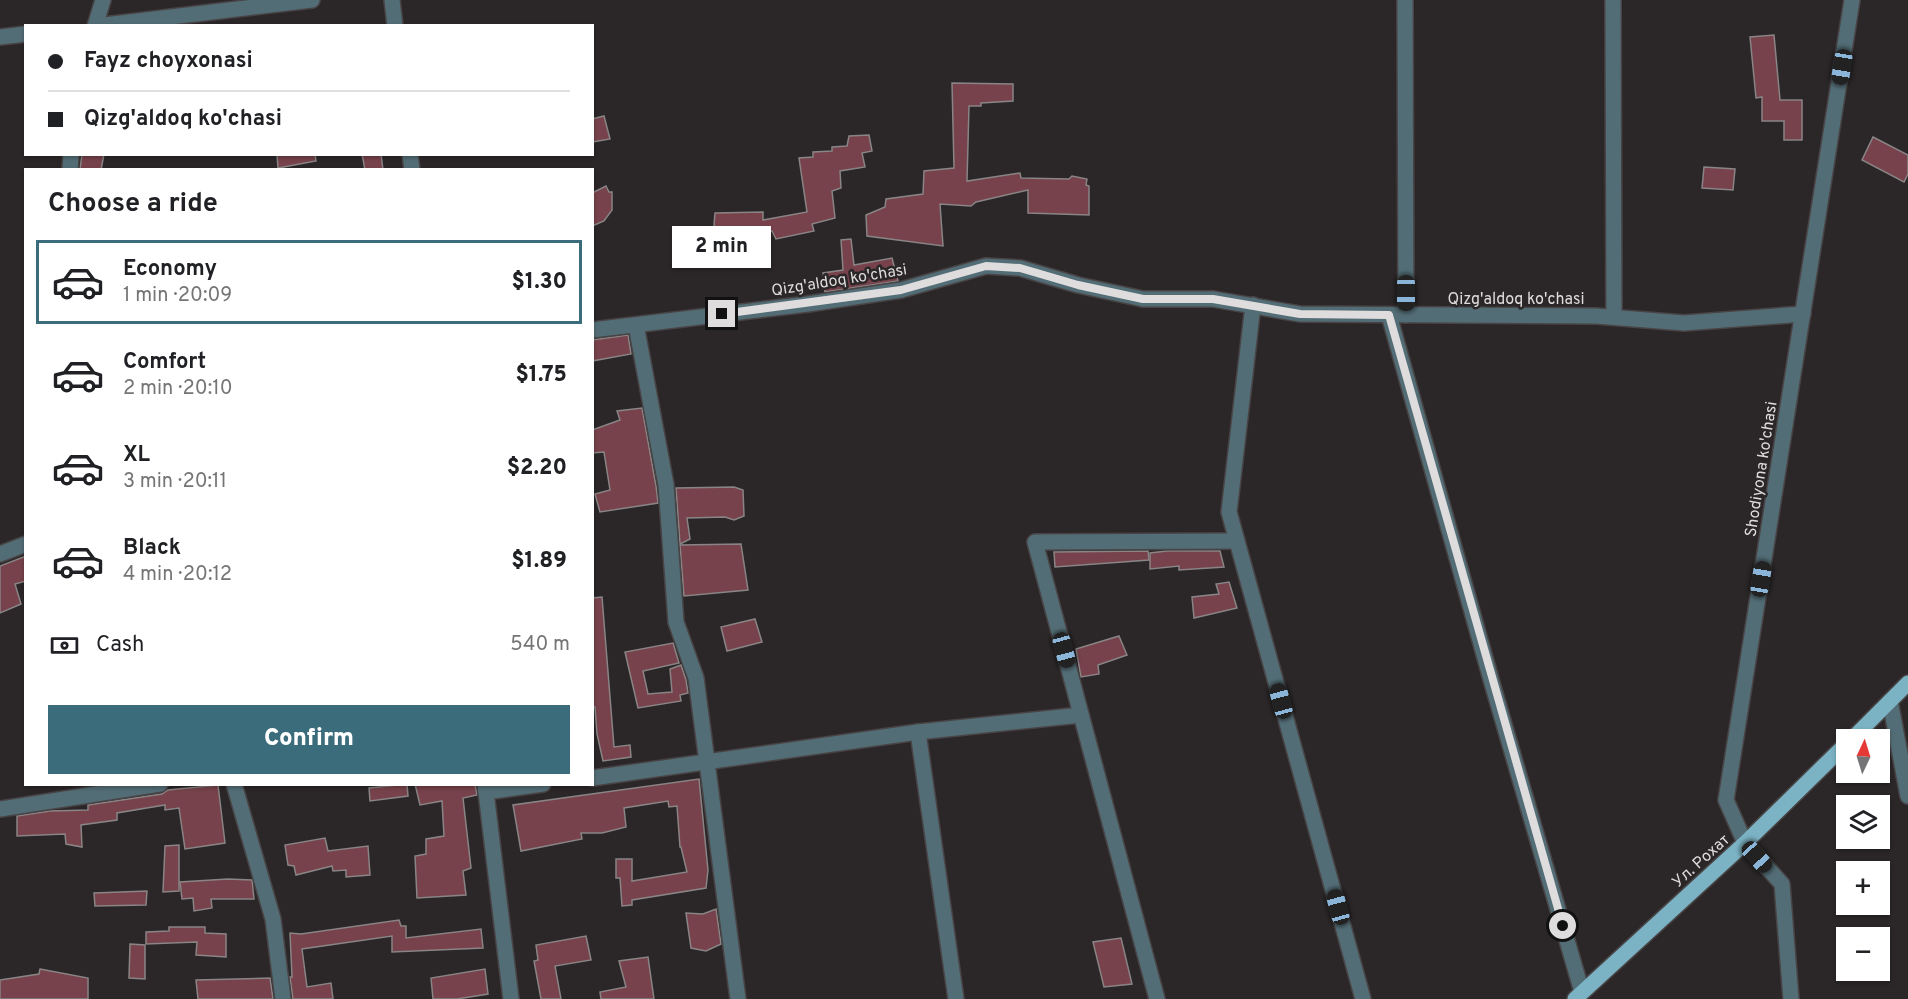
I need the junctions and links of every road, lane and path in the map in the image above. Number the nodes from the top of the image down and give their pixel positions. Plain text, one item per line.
1 (103, 0) edge
2 (312, 0) edge
3 (392, 0) edge
4 (1405, 0) edge
5 (1613, 0) edge
6 (1852, 0) edge
7 (96, 24) edge
8 (112, 24) edge
9 (395, 24) edge
10 (24, 34) edge
11 (0, 37) edge
12 (1253, 306) junction
13 (1803, 314) junction
14 (1389, 315) junction
15 (1406, 315) junction
16 (1614, 317) junction
17 (636, 325) junction
18 (594, 330) edge
19 (1237, 541) junction
20 (24, 545) edge
21 (0, 555) edge
22 (1908, 683) edge
23 (1890, 701) junction
24 (1081, 715) junction
25 (1862, 729) edge
26 (918, 732) junction
27 (1836, 754) edge
28 (708, 761) junction
29 (594, 778) edge
30 (147, 786) edge
31 (235, 786) edge
32 (514, 786) edge
33 (485, 788) edge
34 (1908, 796) edge
35 (0, 809) edge
36 (1745, 843) junction
37 (1579, 996) edge
38 (283, 999) edge
39 (511, 999) edge
40 (738, 999) edge
41 (956, 999) edge
42 (1157, 999) edge
43 (1363, 999) edge
44 (1791, 999) edge

1 - 7 street
2 - 8 street
3 - 9 street
4 - 15 street
5 - 16 street
6 - 13 street, Shodiyona ko'chasi
10 - 11 street
12 - 14 street, Qizg'aldoq ko'chasi
12 - 17 street, Qizg'aldoq ko'chasi
12 - 19 street
13 - 16 street, Qizg'aldoq ko'chasi
13 - 36 street, Shodiyona ko'chasi
14 - 15 street, Qizg'aldoq ko'chasi
14 - 37 street
15 - 16 street, Qizg'aldoq ko'chasi
17 - 18 street, Qizg'aldoq ko'chasi
17 - 28 street
19 - 24 street
19 - 43 street
20 - 21 street
22 - 23 main road
23 - 25 main road
23 - 34 street
24 - 26 street
24 - 42 street
26 - 28 street
26 - 41 street
27 - 36 main road, Ул. Рохат
28 - 29 street
28 - 40 street
30 - 35 street
31 - 38 street
32 - 33 street
33 - 39 street
36 - 37 main road, Ул. Рохат
36 - 44 street, Shodiyona ko'chasi

